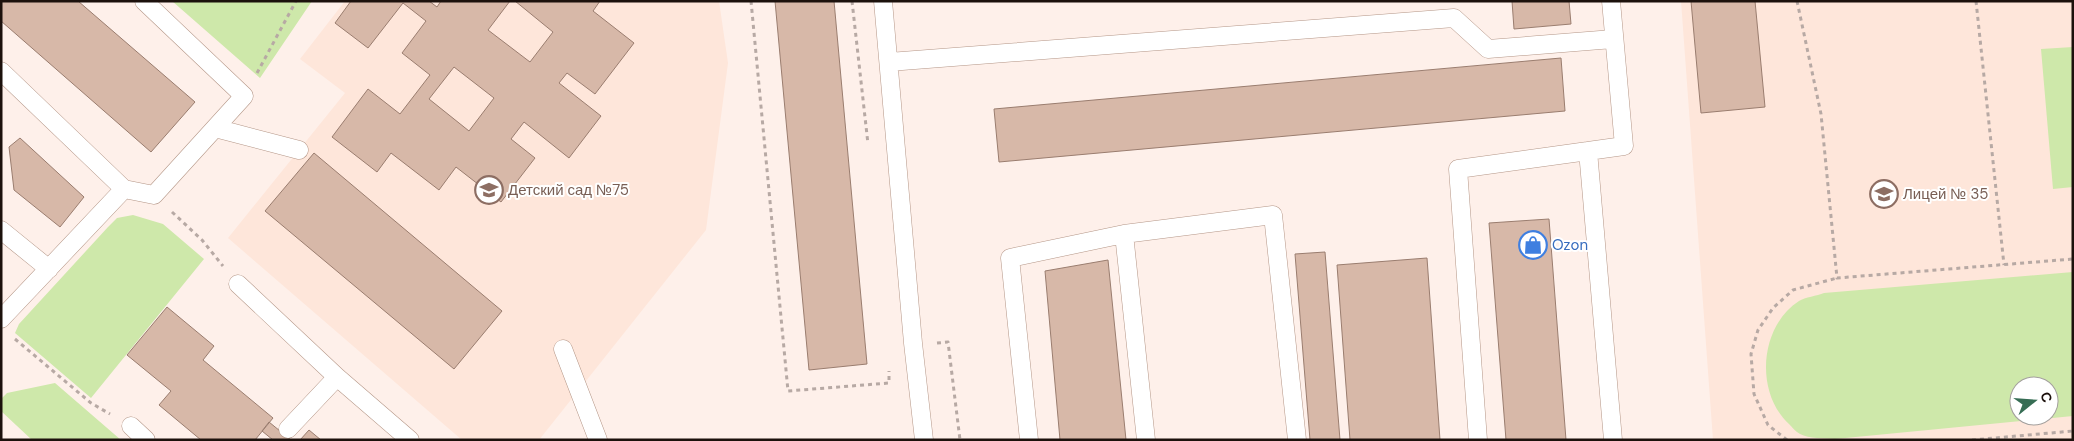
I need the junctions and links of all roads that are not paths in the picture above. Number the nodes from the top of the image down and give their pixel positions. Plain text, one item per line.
1 (144, 1) edge
2 (883, 1) edge
3 (1612, 1) edge
4 (1453, 10) edge
5 (1613, 39) junction
6 (889, 62) junction
7 (1, 71) edge
8 (215, 128) junction
9 (299, 150) dead end
10 (1588, 151) junction
11 (124, 189) junction
12 (1, 230) edge
13 (1124, 234) junction
14 (49, 269) junction
15 (238, 284) road end
16 (5, 327) edge
17 (563, 349) dead end
18 (337, 377) junction
19 (131, 426) road end
20 (288, 429) dead end
21 (146, 440) edge
22 (410, 440) edge
23 (598, 440) edge
24 (924, 440) edge
25 (1029, 440) edge
26 (1146, 440) edge
27 (1297, 440) edge
28 (1478, 440) edge
29 (1613, 440) edge

1 - 8 lane
2 - 6 lane
3 - 5 lane
4 - 5 lane
4 - 6 lane
5 - 10 lane
6 - 24 lane
7 - 11 lane
8 - 9 lane
8 - 11 lane
10 - 28 lane
10 - 29 lane
11 - 14 lane
12 - 14 lane
13 - 25 lane
13 - 26 lane
13 - 27 lane
14 - 16 lane
15 - 18 lane
17 - 23 lane
18 - 20 lane
18 - 22 lane
19 - 21 lane

